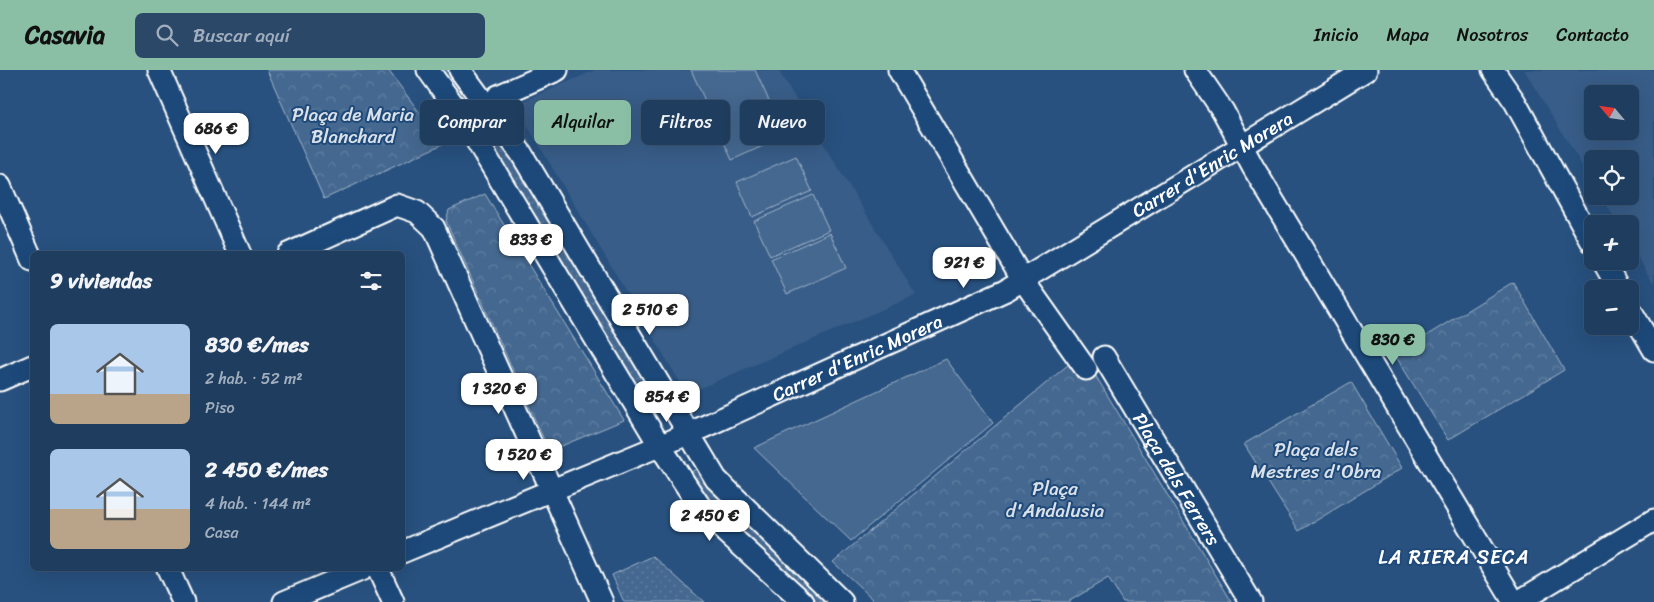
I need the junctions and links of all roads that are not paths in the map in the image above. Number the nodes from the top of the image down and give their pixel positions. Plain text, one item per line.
1 (159, 70) edge
2 (428, 70) edge
3 (460, 70) edge
4 (557, 70) edge
5 (899, 70) edge
6 (1196, 70) edge
7 (1366, 70) edge
8 (1493, 70) edge
9 (498, 96) dead end
10 (1242, 148) junction
11 (0, 186) edge
12 (1584, 227) edge
13 (239, 251) edge
14 (295, 251) edge
15 (30, 255) edge
16 (1023, 280) junction
17 (1639, 324) edge
18 (1654, 350) edge
19 (1104, 357) dead end
20 (30, 367) edge
21 (1086, 369) dead end
22 (0, 380) edge
23 (688, 434) junction
24 (660, 446) junction
25 (552, 488) junction
26 (1654, 520) edge
27 (405, 551) edge
28 (169, 571) edge
29 (357, 571) edge
30 (379, 571) edge
31 (183, 602) edge
32 (284, 602) edge
33 (393, 602) edge
34 (602, 602) edge
35 (803, 602) edge
36 (842, 602) edge
37 (1251, 602) edge
38 (1514, 602) edge
39 (1518, 602) edge

1 - 13 street
2 - 24 street
3 - 23 street
4 - 9 street
5 - 16 street
6 - 10 street
7 - 10 street, Carrer d'Enric Morera
8 - 12 street
10 - 16 street, Carrer d'Enric Morera
10 - 38 street
11 - 15 street
14 - 25 street
16 - 21 street
16 - 23 street, Carrer d'Enric Morera
17 - 18 street
19 - 37 street, Plaça dels Ferrers
20 - 22 street
23 - 24 street, Carrer d'Enric Morera
23 - 36 street
24 - 25 street, Carrer d'Enric Morera
24 - 35 street
25 - 27 street, Carrer d'Enric Morera
25 - 34 street
26 - 39 street
28 - 31 street
29 - 32 street
30 - 33 street

